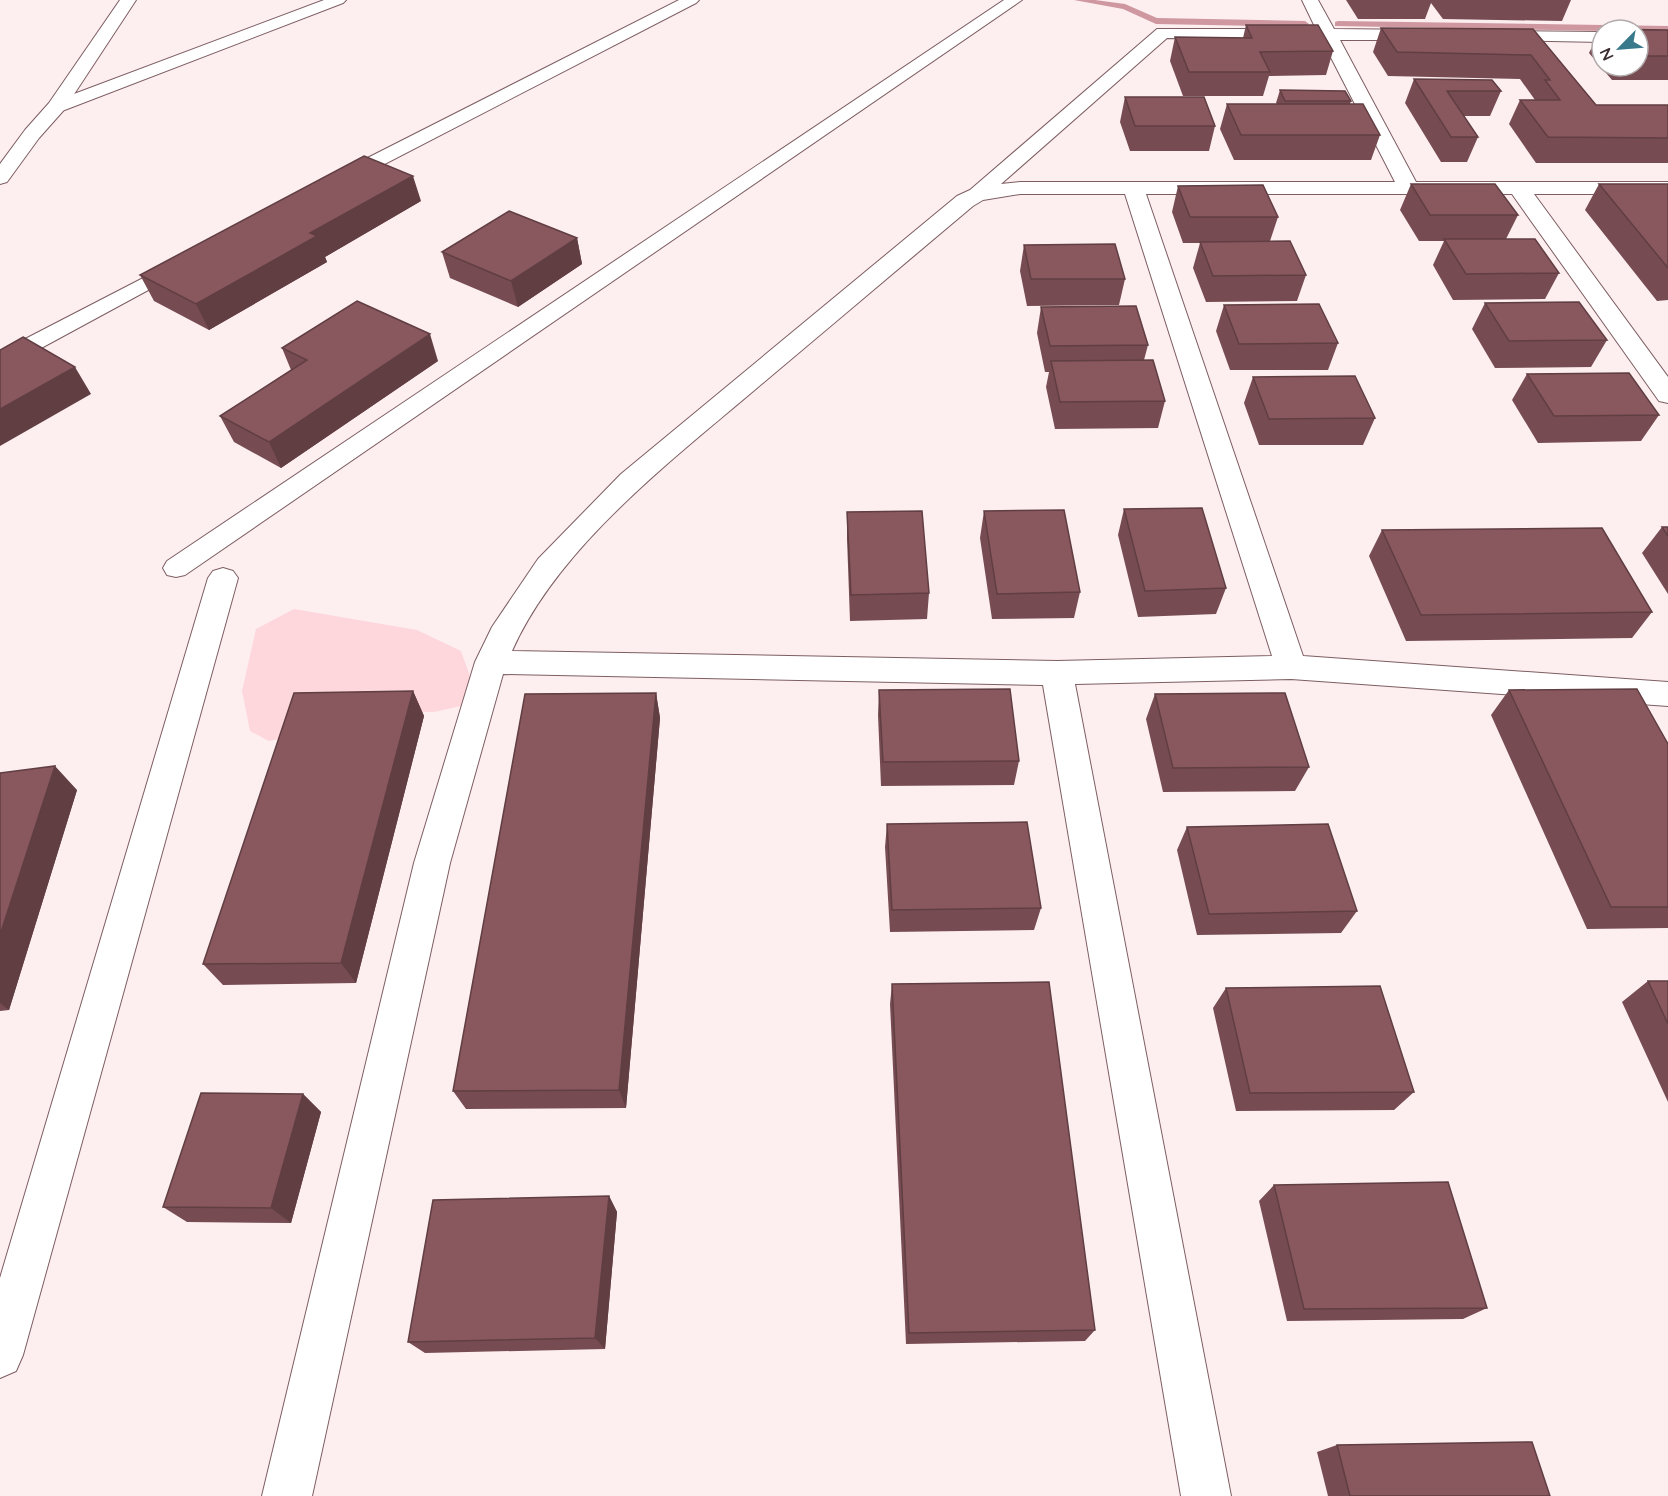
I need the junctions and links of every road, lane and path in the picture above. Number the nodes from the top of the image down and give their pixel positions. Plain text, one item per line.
1 (128, 0) edge
2 (338, 0) edge
3 (691, 0) edge
4 (1014, 0) edge
5 (1310, 0) edge
6 (1328, 33) junction
7 (1435, 35) edge
8 (1483, 35) edge
9 (1590, 37) edge
10 (56, 107) junction
11 (0, 178) edge
12 (1408, 186) junction
13 (327, 187) edge
14 (1133, 188) junction
15 (1668, 188) edge
16 (1519, 189) junction
17 (977, 194) junction
18 (200, 254) edge
19 (0, 361) edge
20 (1668, 395) edge
21 (176, 568) dead end
22 (223, 578) dead end
23 (491, 662) junction
24 (1291, 667) junction
25 (1057, 673) junction
26 (1668, 694) edge
27 (0, 1355) edge
28 (287, 1496) edge
29 (1206, 1496) edge

1 - 10 street
2 - 10 lane
3 - 13 lane
4 - 21 lane
5 - 6 street
6 - 7 street
6 - 12 street
6 - 17 street
8 - 9 street
10 - 11 street
12 - 14 street
12 - 16 street
14 - 17 street
14 - 24 street
15 - 16 street
16 - 20 street
17 - 23 street
18 - 19 lane
22 - 27 street
23 - 25 street
23 - 28 street
24 - 25 street
24 - 26 street
25 - 29 street

